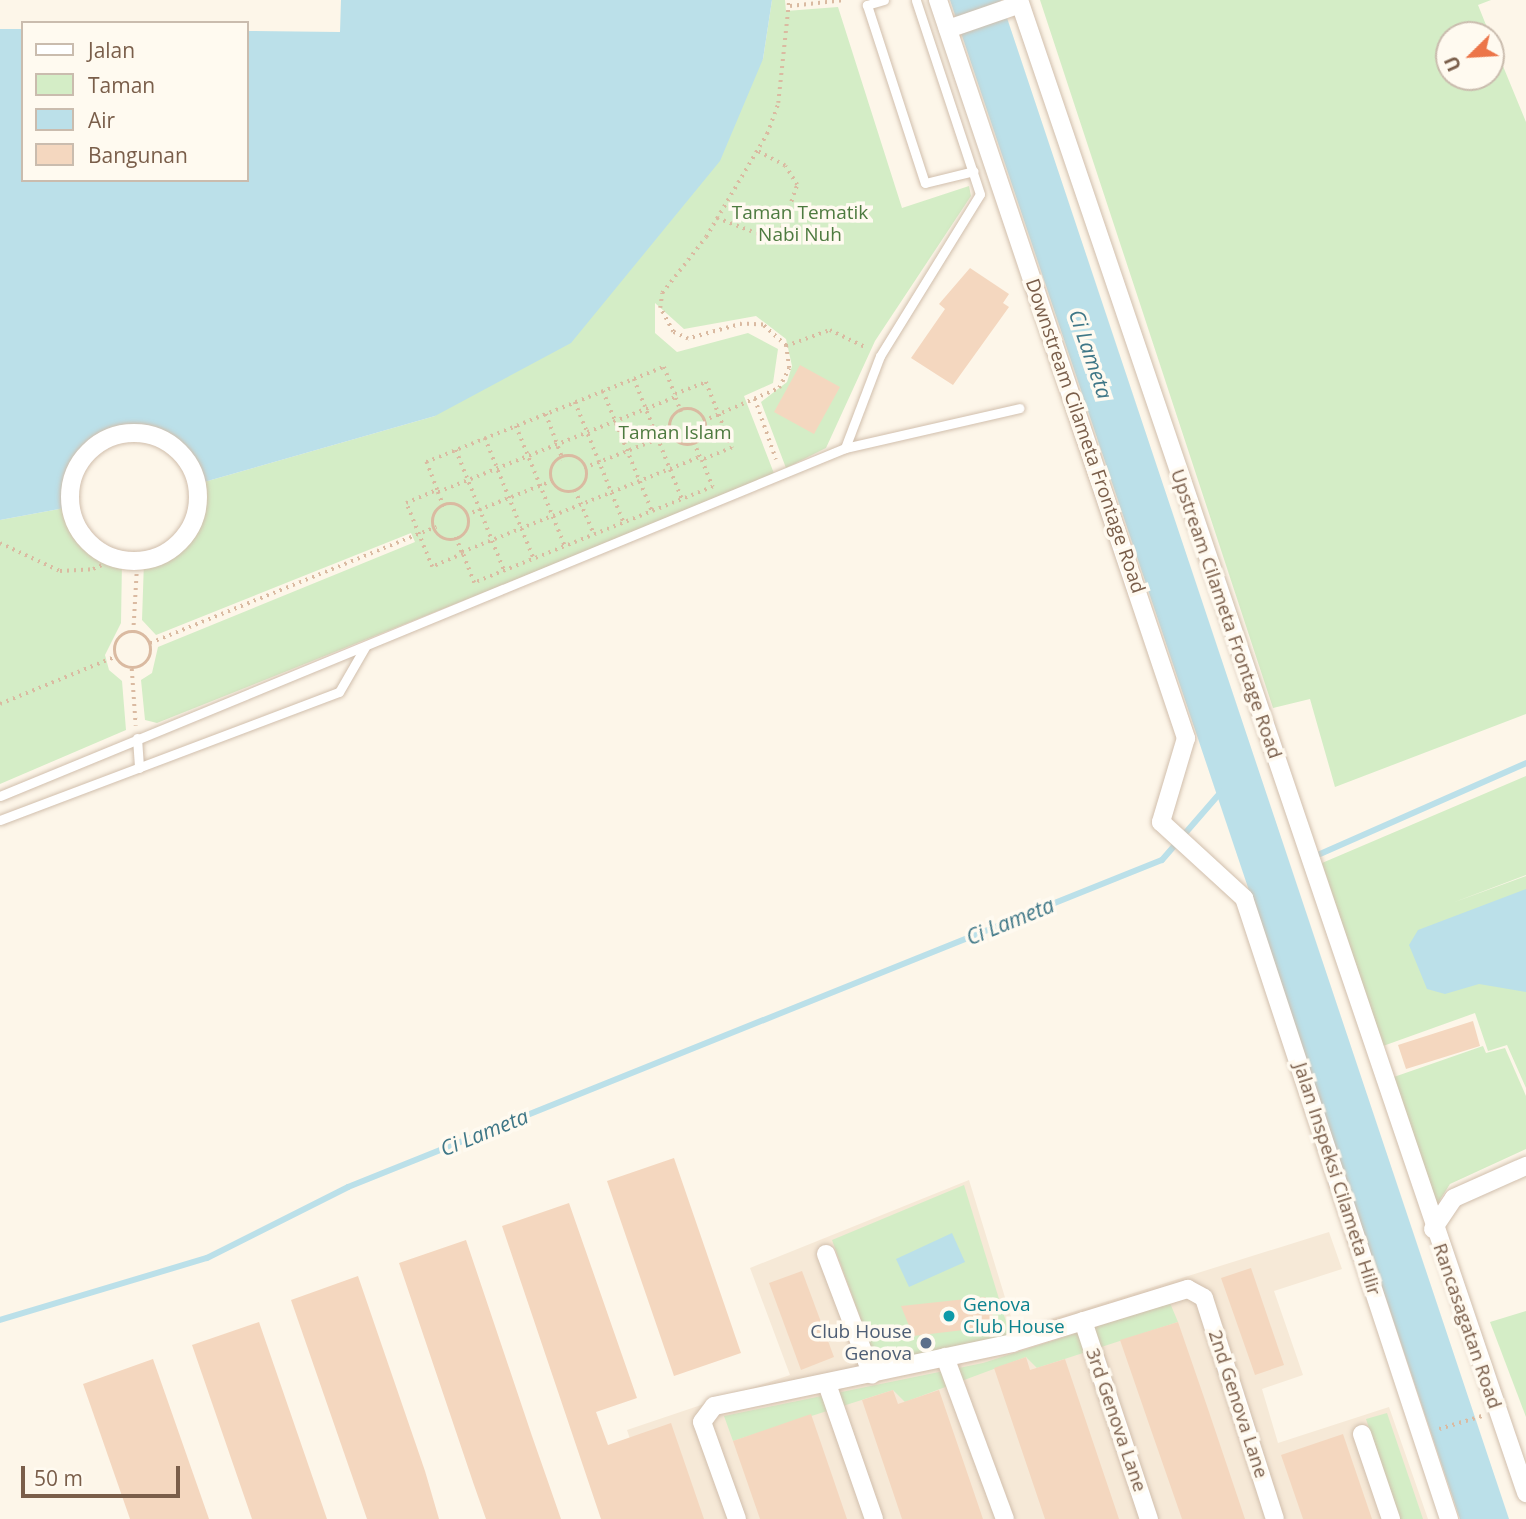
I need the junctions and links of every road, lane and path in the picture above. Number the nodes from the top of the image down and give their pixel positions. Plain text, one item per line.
1 (789, 0) edge
2 (845, 0) edge
3 (884, 0) edge
4 (916, 0) edge
5 (938, 0) edge
6 (1015, 4) edge
7 (790, 6) junction
8 (954, 27) junction
9 (757, 151) junction
10 (974, 171) junction
11 (717, 218) junction
12 (786, 346) junction
13 (880, 356) junction
14 (634, 379) junction
15 (603, 391) junction
16 (676, 395) junction
17 (755, 399) junction
18 (576, 402) junction
19 (1019, 408) dead end
20 (645, 409) junction
21 (681, 412) junction
22 (546, 414) junction
23 (719, 414) junction
24 (616, 421) junction
25 (703, 421) junction
26 (516, 426) junction
27 (587, 432) junction
28 (673, 433) junction
29 (485, 438) junction
30 (657, 439) junction
31 (694, 442) junction
32 (557, 444) junction
33 (845, 448) junction
34 (456, 450) junction
35 (628, 451) junction
36 (528, 456) junction
37 (701, 459) junction
38 (563, 460) junction
39 (600, 462) junction
40 (584, 468) junction
41 (497, 469) junction
42 (670, 470) junction
43 (782, 478) junction
44 (468, 480) junction
45 (554, 480) junction
46 (640, 481) junction
47 (539, 486) junction
48 (575, 490) junction
49 (438, 491) junction
50 (612, 492) junction
51 (508, 499) junction
52 (682, 499) junction
53 (582, 505) junction
54 (444, 507) junction
55 (480, 510) junction
56 (652, 511) junction
57 (466, 515) junction
58 (552, 516) junction
59 (624, 523) junction
60 (436, 527) junction
61 (521, 529) junction
62 (419, 534) junction
63 (594, 534) junction
64 (456, 537) junction
65 (492, 540) junction
66 (0, 543) edge
67 (565, 546) junction
68 (463, 553) junction
69 (116, 559) junction
70 (534, 559) junction
71 (137, 562) junction
72 (504, 570) junction
73 (133, 632) junction
74 (150, 643) junction
75 (365, 646) junction
76 (117, 656) junction
77 (132, 668) junction
78 (0, 704) edge
79 (136, 738) junction
80 (139, 768) junction
81 (0, 796) edge
82 (0, 820) edge
83 (1200, 856) joint
84 (1526, 1166) edge
85 (1433, 1228) junction
86 (826, 1254) dead end
87 (1083, 1321) junction
88 (945, 1357) junction
89 (872, 1375) junction
90 (827, 1384) junction
91 (1487, 1414) dead end
92 (1428, 1433) dead end
93 (1362, 1434) dead end
94 (1526, 1493) edge
95 (737, 1519) edge
96 (874, 1519) edge
97 (1005, 1519) edge
98 (1149, 1519) edge
99 (1275, 1519) edge
100 (1391, 1519) edge
101 (1448, 1519) edge

1 - 7 path
2 - 7 path
3 - 10 lane
4 - 10 lane
5 - 8 street, Downstream Cilameta Frontage Road
6 - 8 street
6 - 85 street, Upstream Cilameta Frontage Road
7 - 9 path
8 - 83 street, Downstream Cilameta Frontage Road
9 - 11 path
9 - 11 path
10 - 13 lane
11 - 12 path
12 - 13 path
12 - 17 path
13 - 33 lane
14 - 15 path
14 - 16 path
14 - 20 path
15 - 18 path
15 - 24 path
16 - 20 path
16 - 21 path
16 - 23 path
17 - 23 path
17 - 43 path
18 - 22 path
18 - 27 path
19 - 33 lane
20 - 24 path
20 - 30 path
21 - 25 path
21 - 28 path
22 - 26 path
22 - 32 path
23 - 25 path
23 - 37 path
24 - 27 path
24 - 35 path
25 - 31 path
26 - 29 path
26 - 36 path
27 - 32 path
27 - 39 path
28 - 30 path
28 - 31 path
29 - 34 path
29 - 41 path
30 - 35 path
30 - 42 path
31 - 37 path
32 - 36 path
32 - 38 path
33 - 43 lane
34 - 44 path
34 - 49 path
35 - 39 path
35 - 46 path
36 - 41 path
36 - 47 path
37 - 42 path
37 - 52 path
38 - 40 path
38 - 45 path
39 - 40 path
39 - 50 path
40 - 48 path
41 - 44 path
41 - 51 path
42 - 46 path
42 - 52 path
43 - 75 lane
44 - 49 path
44 - 55 path
45 - 47 path
45 - 48 path
46 - 50 path
46 - 56 path
47 - 51 path
47 - 58 path
48 - 53 path
49 - 54 path
49 - 62 path
50 - 53 path
50 - 59 path
51 - 55 path
51 - 61 path
52 - 56 path
53 - 58 path
53 - 63 path
54 - 57 path
54 - 60 path
55 - 57 path
55 - 65 path
56 - 59 path
57 - 64 path
58 - 61 path
58 - 67 path
59 - 63 path
60 - 62 path
60 - 64 path
61 - 65 path
61 - 70 path
62 - 68 path
62 - 74 path
63 - 67 path
64 - 68 path
65 - 68 path
65 - 72 path
66 - 69 path
67 - 70 path
68 - 72 path
69 - 71 street
69 - 71 street
70 - 72 path
71 - 73 path
73 - 74 path
73 - 76 path
74 - 77 path
75 - 79 lane
75 - 80 lane
76 - 77 path
76 - 78 path
77 - 79 path
79 - 80 lane
79 - 81 lane
80 - 82 lane
83 - 101 street, Jalan Inspeksi Cilameta Hilir
84 - 85 street, Rancasagatan Road
85 - 94 street, Rancasagatan Road
86 - 89 street
87 - 88 street
87 - 98 street, 3rd Genova Lane
87 - 99 street, 2nd Genova Lane
88 - 89 street
88 - 97 street
89 - 90 street
90 - 95 street
90 - 96 street
91 - 92 path
93 - 100 street

